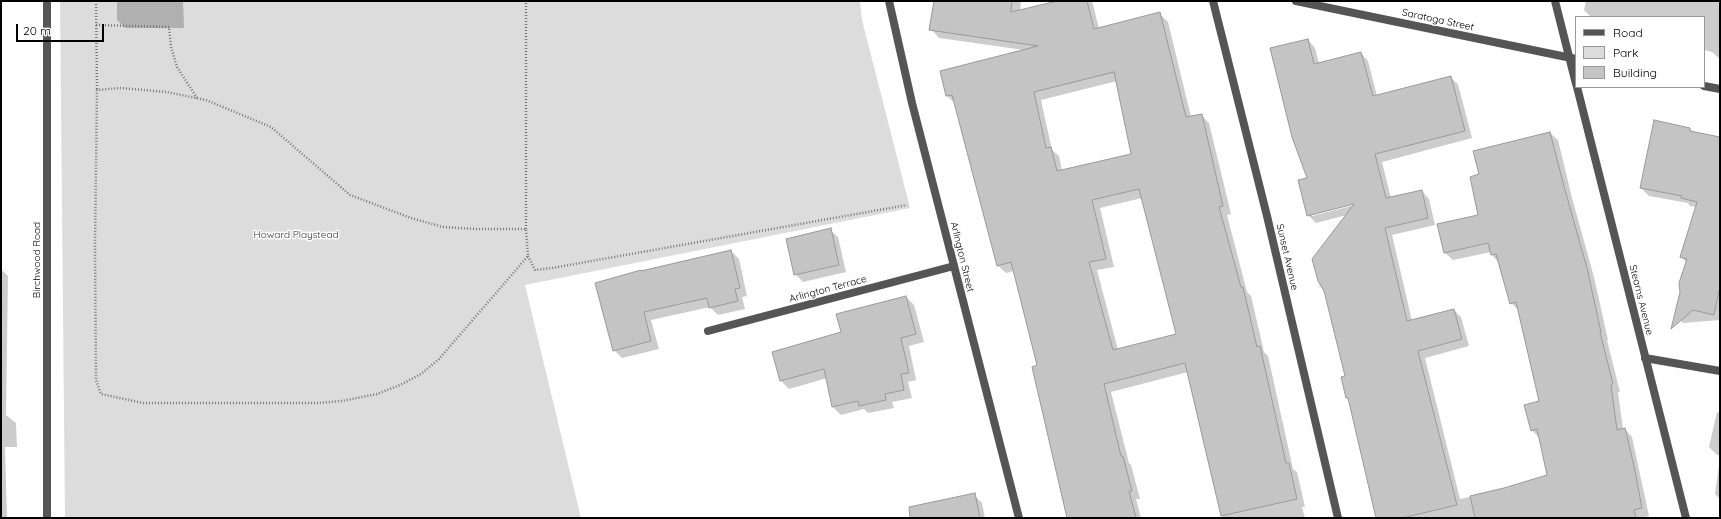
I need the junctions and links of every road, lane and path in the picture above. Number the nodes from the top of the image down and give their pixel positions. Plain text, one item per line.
1 (47, 1) edge
2 (96, 1) edge
3 (526, 1) edge
4 (889, 1) edge
5 (1213, 1) edge
6 (1296, 1) edge
7 (1555, 1) edge
8 (96, 25) junction
9 (1573, 58) edge
10 (1575, 75) edge
11 (1705, 86) edge
12 (1577, 88) edge
13 (1720, 89) edge
14 (97, 90) junction
15 (197, 98) junction
16 (907, 204) dead end
17 (526, 228) junction
18 (528, 256) junction
19 (954, 266) junction
20 (708, 331) dead end
21 (1645, 358) junction
22 (1720, 371) edge
23 (47, 518) edge
24 (1019, 518) edge
25 (1338, 518) edge
26 (1686, 518) edge

1 - 23 street, Birchwood Road
2 - 8 path
3 - 17 path
4 - 19 street, Arlington Street
5 - 25 street, Sunset Avenue
6 - 9 street, Saratoga Street
7 - 9 street
8 - 14 path
8 - 15 path
9 - 10 street
11 - 13 street
12 - 21 street, Stearns Avenue
14 - 15 path
14 - 18 path
15 - 17 path
16 - 18 path
17 - 18 path
19 - 20 street, Arlington Terrace
19 - 24 street, Arlington Street
21 - 22 street
21 - 26 street, Stearns Avenue

